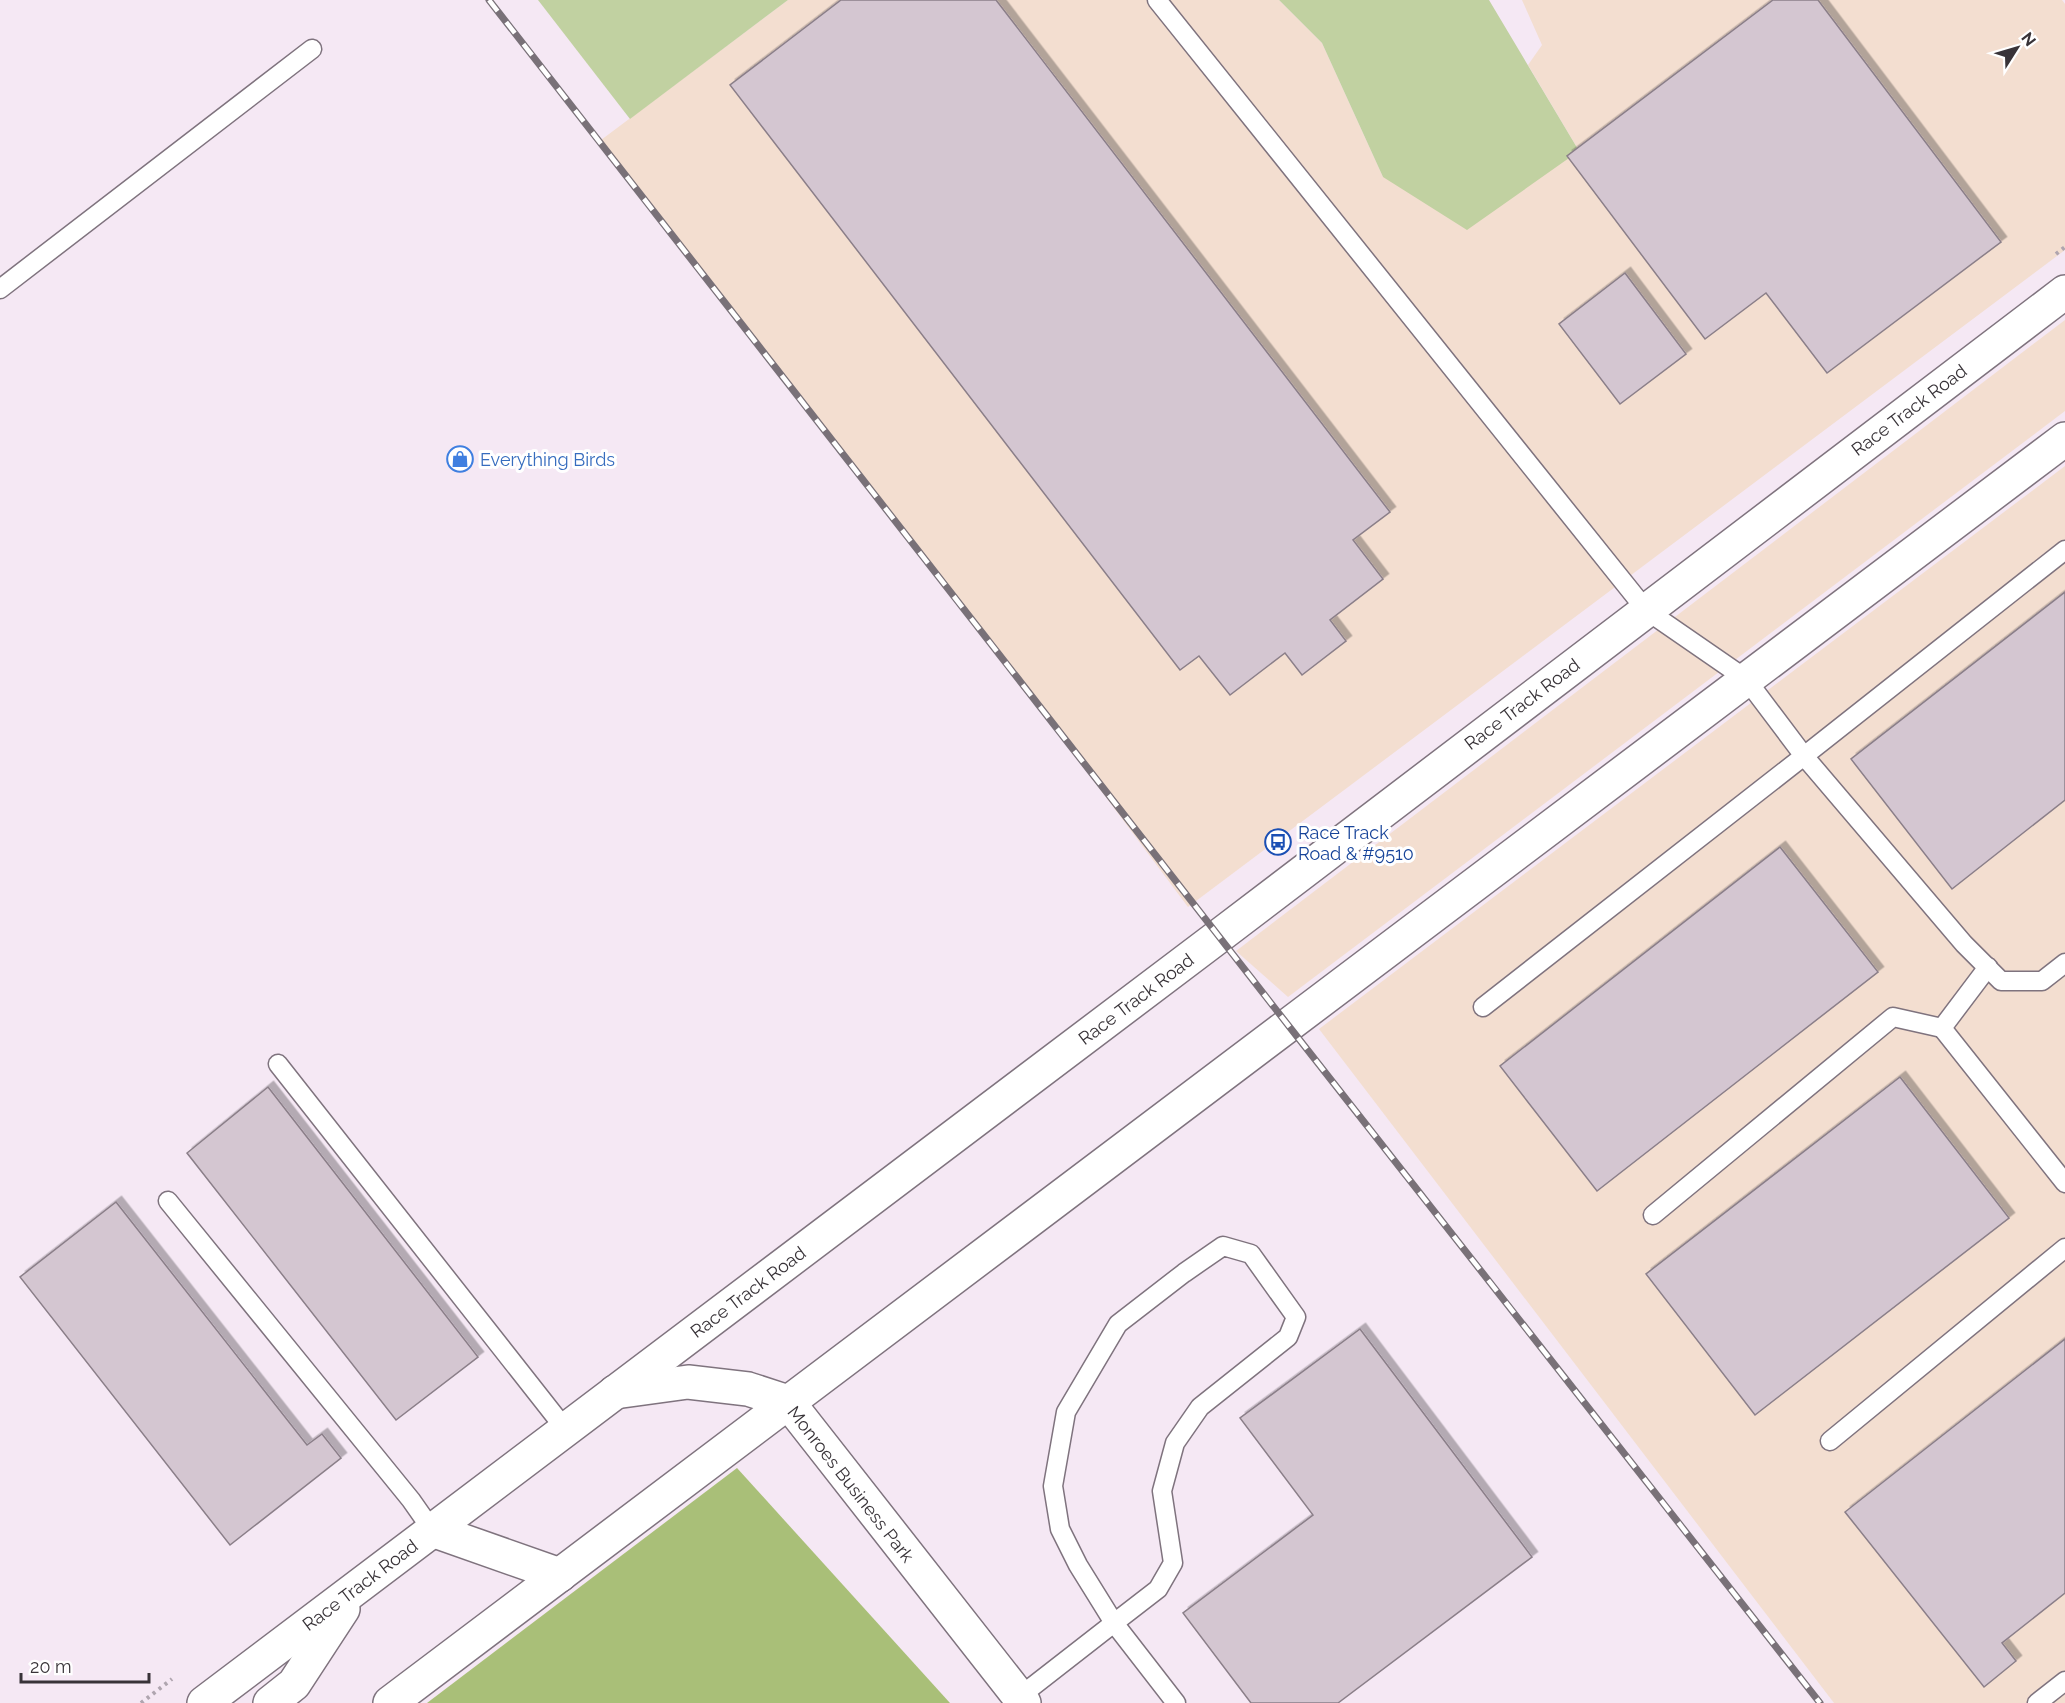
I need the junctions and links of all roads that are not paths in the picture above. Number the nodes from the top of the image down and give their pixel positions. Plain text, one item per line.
1 (1157, 0) edge
2 (312, 49) dead end
3 (0, 289) edge
4 (2065, 292) edge
5 (2065, 439) edge
6 (2065, 550) edge
7 (1646, 610) junction
8 (1746, 679) junction
9 (1804, 756) junction
10 (2064, 966) edge
11 (1988, 968) junction
12 (1483, 1007) dead end
13 (1942, 1028) junction
14 (278, 1064) dead end
15 (2065, 1183) edge
16 (168, 1201) dead end
17 (1653, 1215) dead end
18 (2065, 1248) edge
19 (615, 1392) junction
20 (788, 1402) junction
21 (566, 1430) junction
22 (1830, 1441) dead end
23 (432, 1530) junction
24 (560, 1575) junction
25 (355, 1589) junction
26 (1114, 1623) junction
27 (2065, 1681) edge
28 (1022, 1700) edge
29 (204, 1703) edge
30 (270, 1703) edge
31 (390, 1703) edge
32 (1176, 1703) edge
33 (2037, 1703) edge

1 - 7 lane
2 - 3 lane
4 - 7 main road, Race Track Road
5 - 8 main road
6 - 9 lane
7 - 8 lane
7 - 19 main road, Race Track Road
8 - 9 lane
8 - 20 main road
9 - 11 lane
9 - 12 lane
10 - 11 lane
11 - 13 lane
13 - 15 lane
13 - 17 lane
14 - 21 lane
16 - 23 lane
18 - 22 lane
19 - 20 main road, Monroes Business Park
19 - 21 main road, Race Track Road
20 - 24 main road
20 - 28 main road, Monroes Business Park
21 - 23 main road, Race Track Road
23 - 24 main road
23 - 25 main road, Race Track Road
24 - 31 main road
25 - 29 main road, Race Track Road
25 - 30 main road
26 - 26 lane
26 - 28 lane
26 - 32 lane
27 - 33 lane

